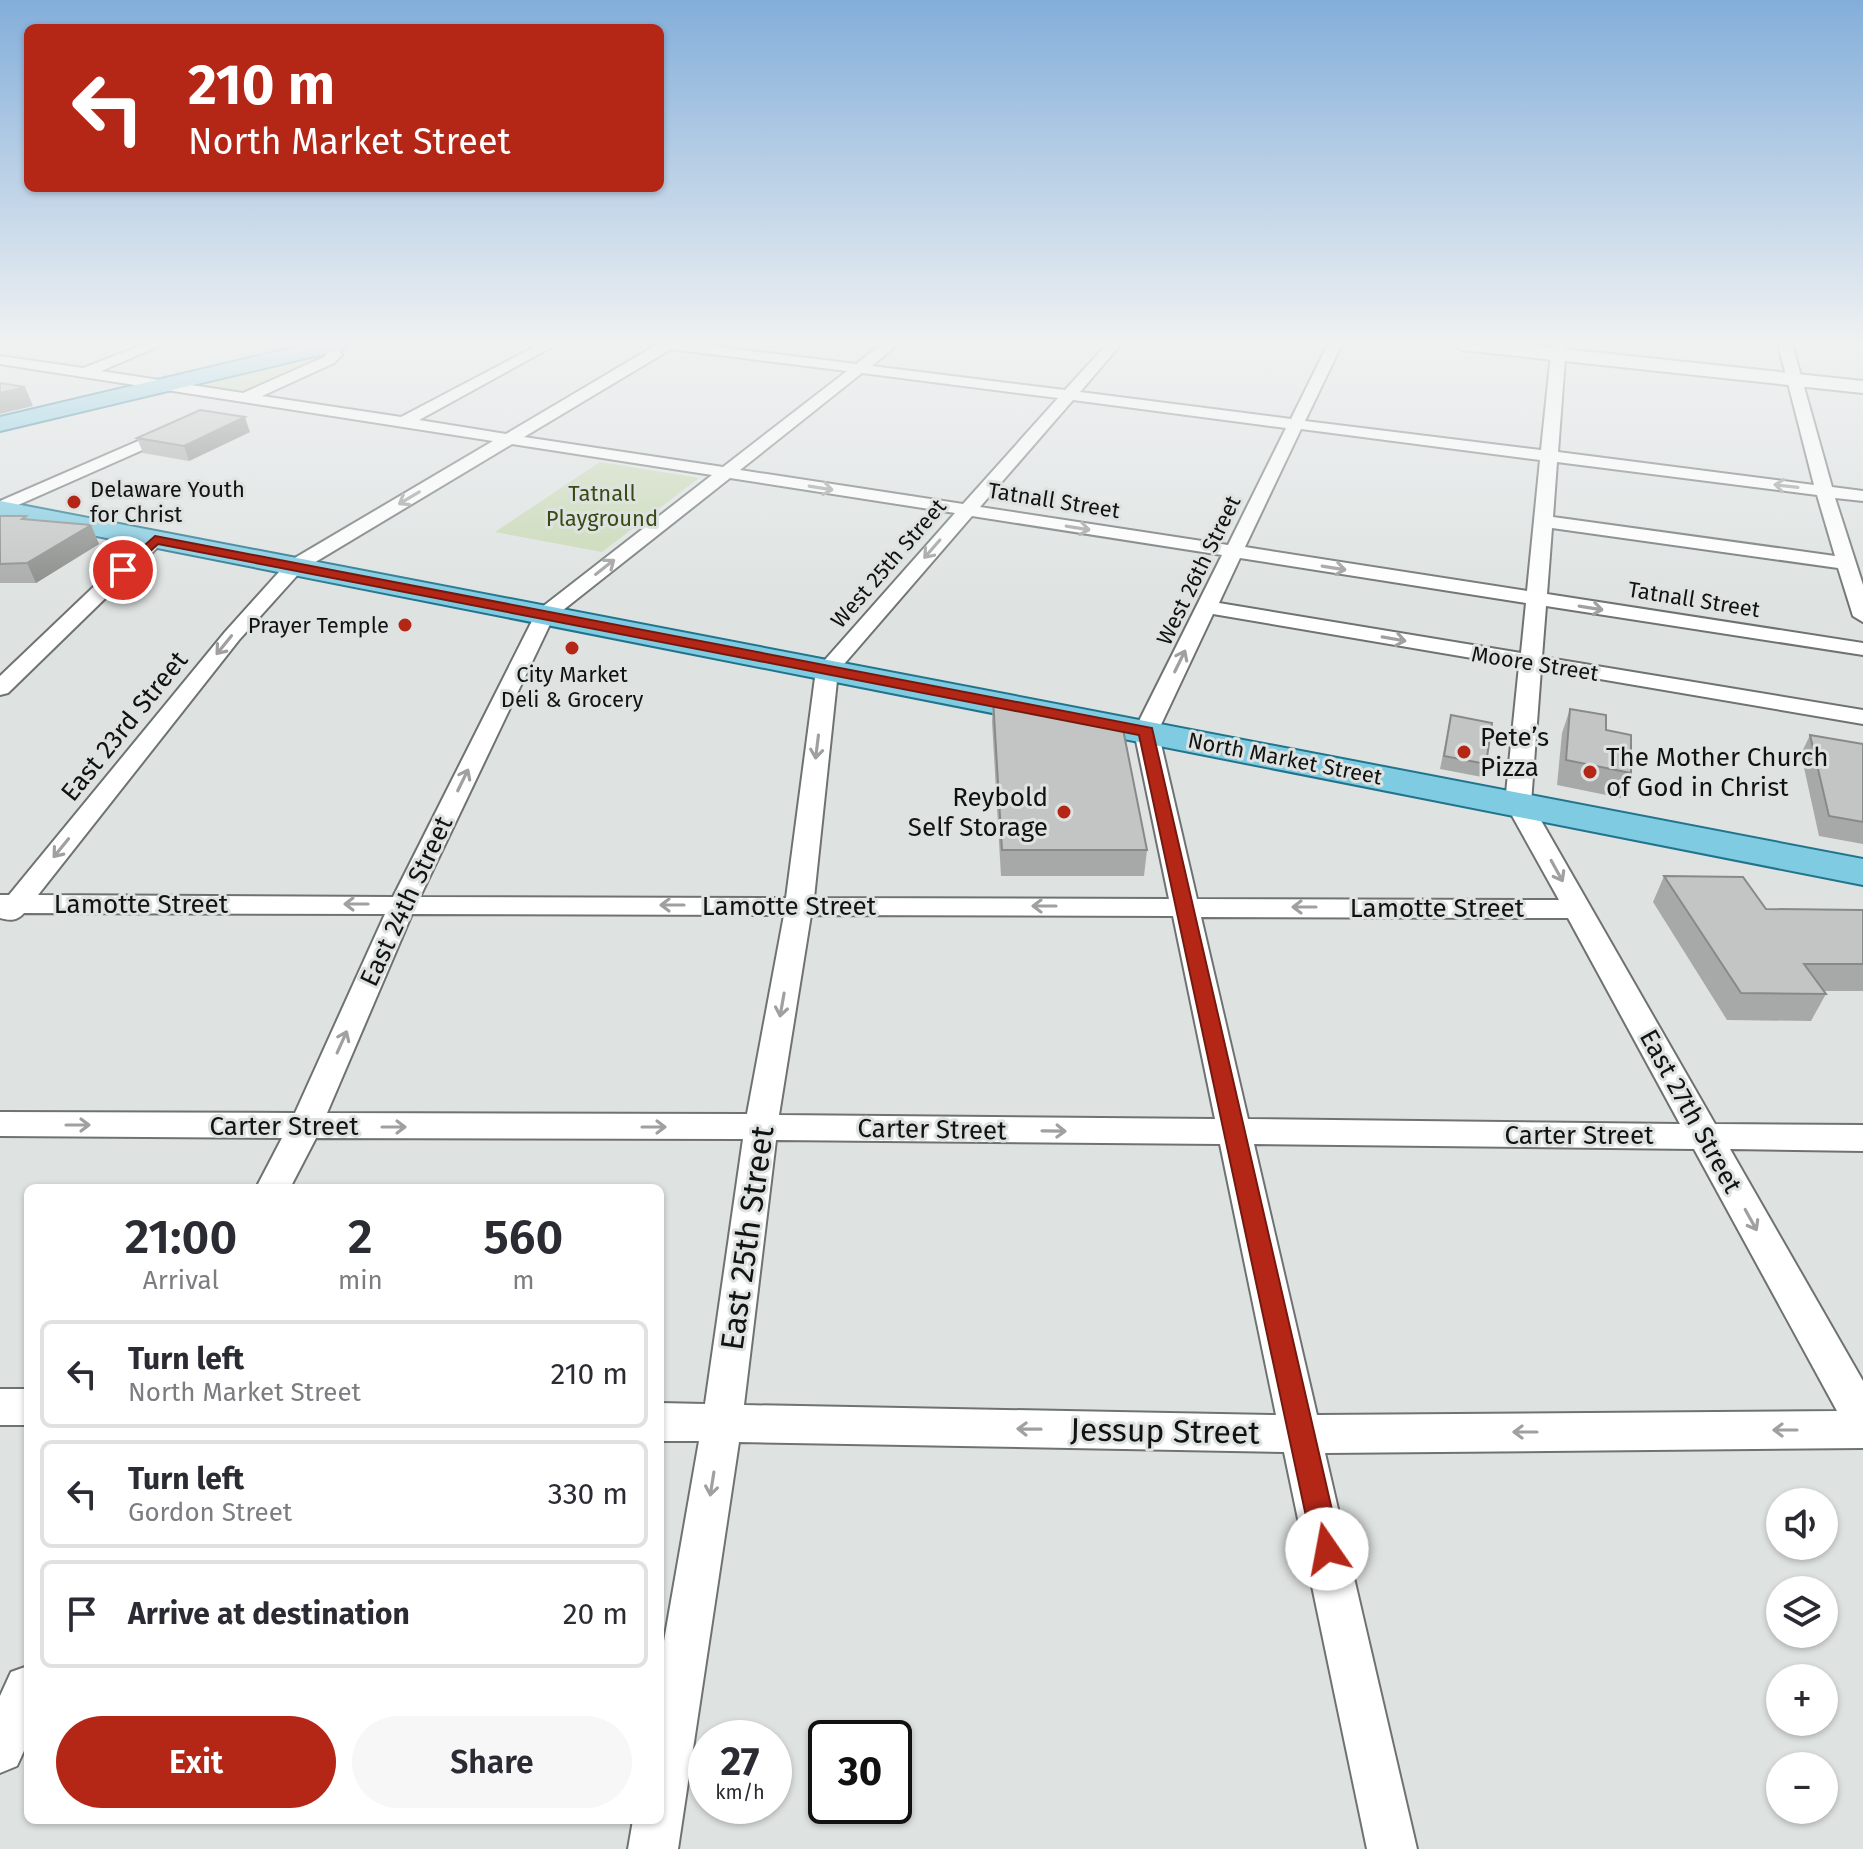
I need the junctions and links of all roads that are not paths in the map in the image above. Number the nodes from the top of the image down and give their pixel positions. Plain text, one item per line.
1 (175, 430) edge
2 (451, 430) edge
3 (523, 430) edge
4 (781, 430) edge
5 (1036, 430) edge
6 (1293, 430) edge
7 (1338, 430) edge
8 (1551, 430) edge
9 (1809, 430) edge
10 (509, 439) junction
11 (1549, 457) junction
12 (726, 473) junction
13 (1824, 491) junction
14 (1863, 496) edge
15 (0, 509) edge
16 (965, 510) junction
17 (1544, 521) junction
18 (155, 539) junction
19 (1234, 552) junction
20 (1846, 563) junction
21 (295, 566) junction
22 (1536, 599) junction
23 (1207, 607) junction
24 (544, 615) junction
25 (1863, 616) edge
26 (1863, 649) edge
27 (1531, 662) junction
28 (827, 670) junction
29 (0, 688) edge
30 (1863, 717) edge
31 (1146, 731) junction
32 (1518, 803) junction
33 (1863, 872) edge
34 (403, 904) junction
35 (799, 906) junction
36 (1186, 906) junction
37 (1578, 909) junction
38 (6, 910) edge
39 (0, 1124) edge
40 (305, 1126) junction
41 (761, 1127) junction
42 (1236, 1133) junction
43 (1704, 1137) junction
44 (1863, 1138) edge
45 (275, 1184) edge
46 (0, 1407) edge
47 (24, 1407) edge
48 (1863, 1419) edge
49 (664, 1422) edge
50 (722, 1424) junction
51 (1863, 1429) edge
52 (1303, 1434) junction
53 (24, 1698) edge
54 (0, 1749) edge
55 (664, 1781) edge
56 (657, 1824) edge
57 (653, 1849) edge
58 (1392, 1849) edge

1 - 15 street
2 - 10 street, Tatnall Street
3 - 10 street, East 23rd Street
4 - 12 street
5 - 16 street, West 25th Street
6 - 19 street, West 26th Street
7 - 11 street
8 - 11 street
9 - 13 street
10 - 12 street, Tatnall Street
10 -> 21 street, East 23rd Street
13 -> 11 street
11 - 17 street
12 -> 16 street, Tatnall Street
24 -> 12 street
13 - 14 street
13 - 20 street
15 - 18 main road, North Market Street
16 -> 19 street, Tatnall Street
16 -> 28 street, West 25th Street
17 - 20 street
17 - 22 street
18 - 21 main road, North Market Street
18 - 29 street
19 -> 22 street, Tatnall Street
19 - 23 street, West 26th Street
20 - 25 street
21 - 24 main road, North Market Street
21 -> 38 street, East 23rd Street
22 -> 26 street, Tatnall Street
22 - 27 street
23 -> 27 street, Moore Street
31 -> 23 street, West 26th Street
24 - 28 main road, North Market Street
34 -> 24 street, East 24th Street
27 - 30 street, Moore Street
27 - 32 street
28 - 31 main road, North Market Street
28 -> 35 street, East 25th Street
31 - 32 main road, North Market Street
31 - 36 street
32 - 33 main road, North Market Street
32 -> 37 street, East 27th Street
35 -> 34 street, Lamotte Street
34 -> 38 street, Lamotte Street
40 -> 34 street, East 24th Street
36 -> 35 street, Lamotte Street
35 -> 41 street, East 25th Street
37 -> 36 street, Lamotte Street
36 - 42 street
37 - 43 street, East 27th Street
39 -> 40 street, Carter Street
40 -> 41 street, Carter Street
40 - 45 street, East 24th Street
41 -> 42 street, Carter Street
41 - 50 street, East 25th Street
42 - 43 street, Carter Street
42 - 52 street
43 - 44 street, Carter Street
43 -> 48 street, East 27th Street
46 - 47 street
49 - 50 street, Jessup Street
52 -> 50 street, Jessup Street
50 -> 55 street, East 25th Street
51 -> 52 street, Jessup Street
52 - 58 street
53 - 54 street
56 - 57 street

